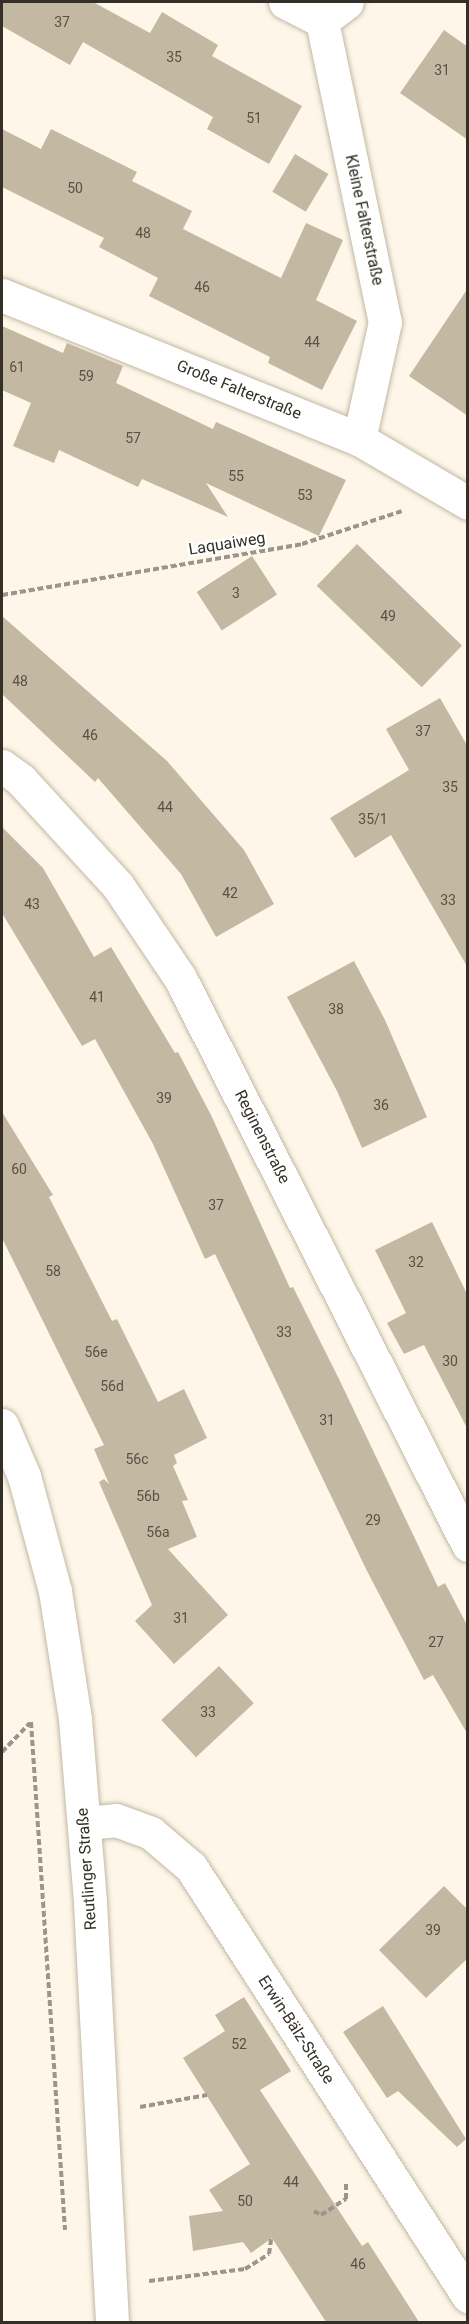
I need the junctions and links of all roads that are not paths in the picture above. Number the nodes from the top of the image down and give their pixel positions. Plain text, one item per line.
1 (285, 2) edge
2 (329, 8) edge
3 (2, 295) edge
4 (359, 439) junction
5 (460, 499) edge
6 (2, 766) edge
7 (2, 1425) edge
8 (468, 1545) edge
9 (84, 1823) junction
10 (468, 2296) edge
11 (112, 2322) edge

1 - 2 street
2 - 4 street, Kleine Falterstraße
3 - 4 street, Große Falterstraße
4 - 5 street, Große Falterstraße
6 - 8 street, Reginenstraße
7 - 9 street, Reutlinger Straße
9 - 10 street, Erwin-Bälz-Straße
9 - 11 street, Reutlinger Straße

